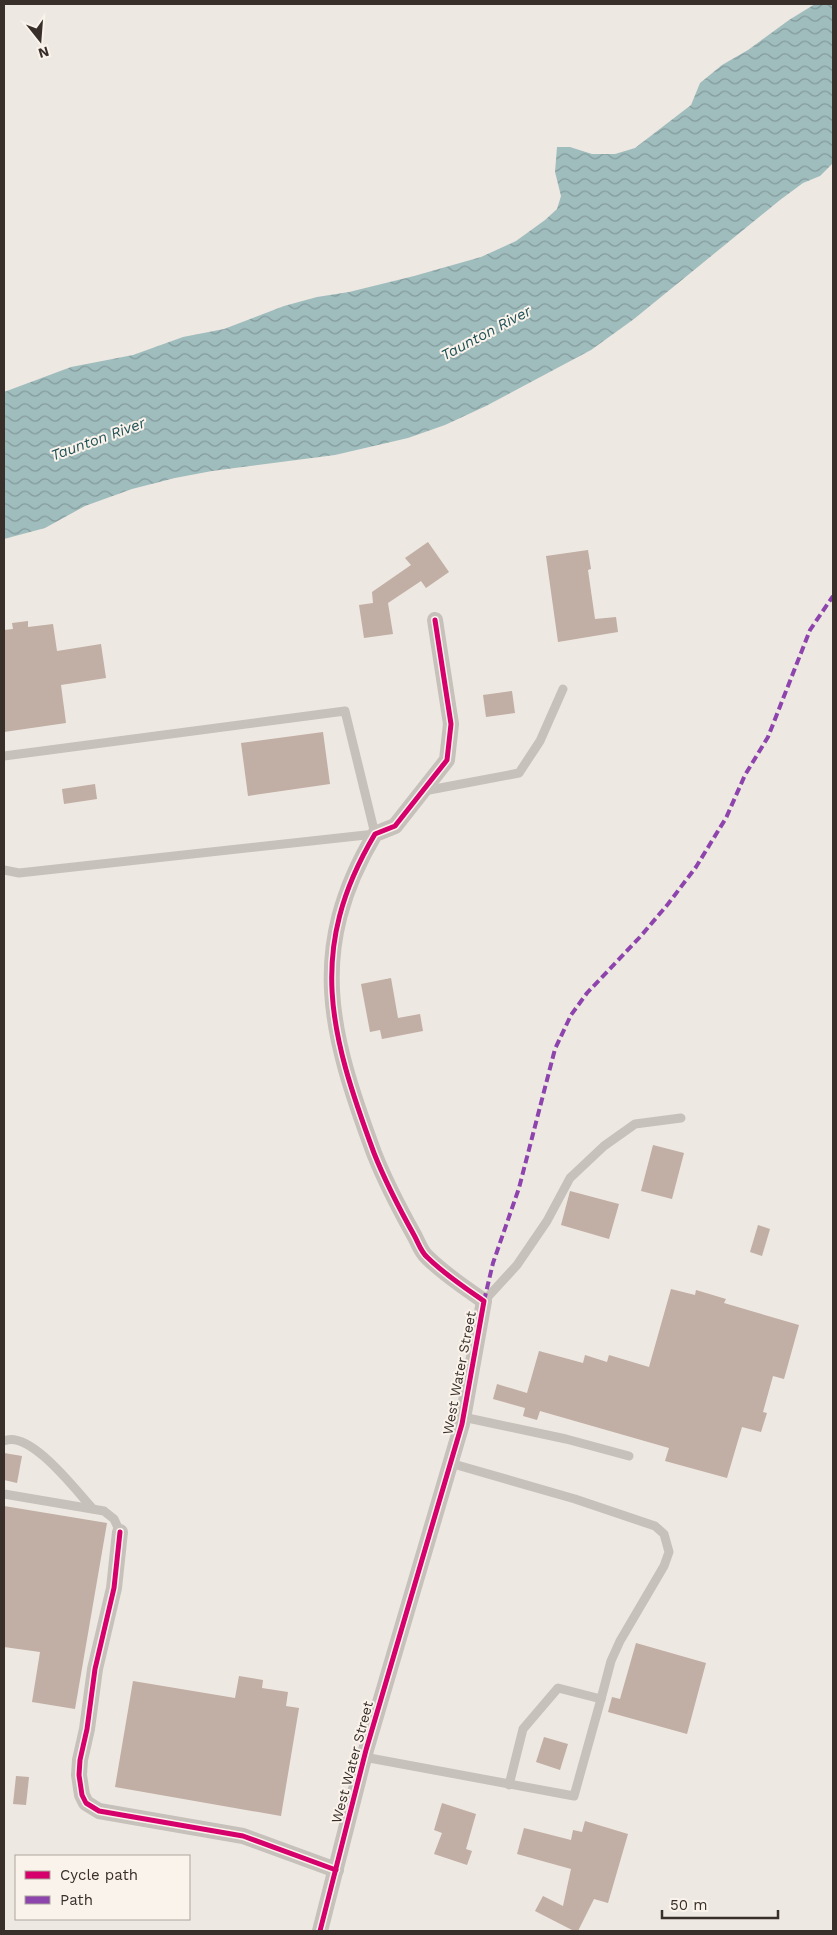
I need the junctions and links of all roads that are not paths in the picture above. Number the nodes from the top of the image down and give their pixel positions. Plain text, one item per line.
1 (435, 620) dead end
2 (563, 689) dead end
3 (4, 756) edge
4 (423, 791) junction
5 (375, 834) junction
6 (4, 870) edge
7 (681, 1118) dead end
8 (484, 1302) junction
9 (463, 1417) junction
10 (4, 1441) edge
11 (630, 1456) dead end
12 (450, 1462) junction
13 (4, 1494) edge
14 (93, 1510) junction
15 (120, 1532) joint
16 (601, 1699) junction
17 (364, 1757) junction
18 (509, 1785) junction
19 (336, 1870) junction
20 (320, 1931) edge

1 - 4 street
2 - 4 lane
3 - 5 lane
4 - 5 street
5 - 6 lane
5 - 8 street, West Water Street
7 - 8 lane
8 - 9 street, West Water Street
9 - 11 lane
9 - 12 street, West Water Street
10 - 14 lane
12 - 16 lane
12 - 17 street, West Water Street
13 - 14 lane
14 - 15 lane
15 - 19 street
16 - 18 lane
16 - 18 lane
17 - 18 lane
17 - 19 street, West Water Street
19 - 20 street, West Water Street

